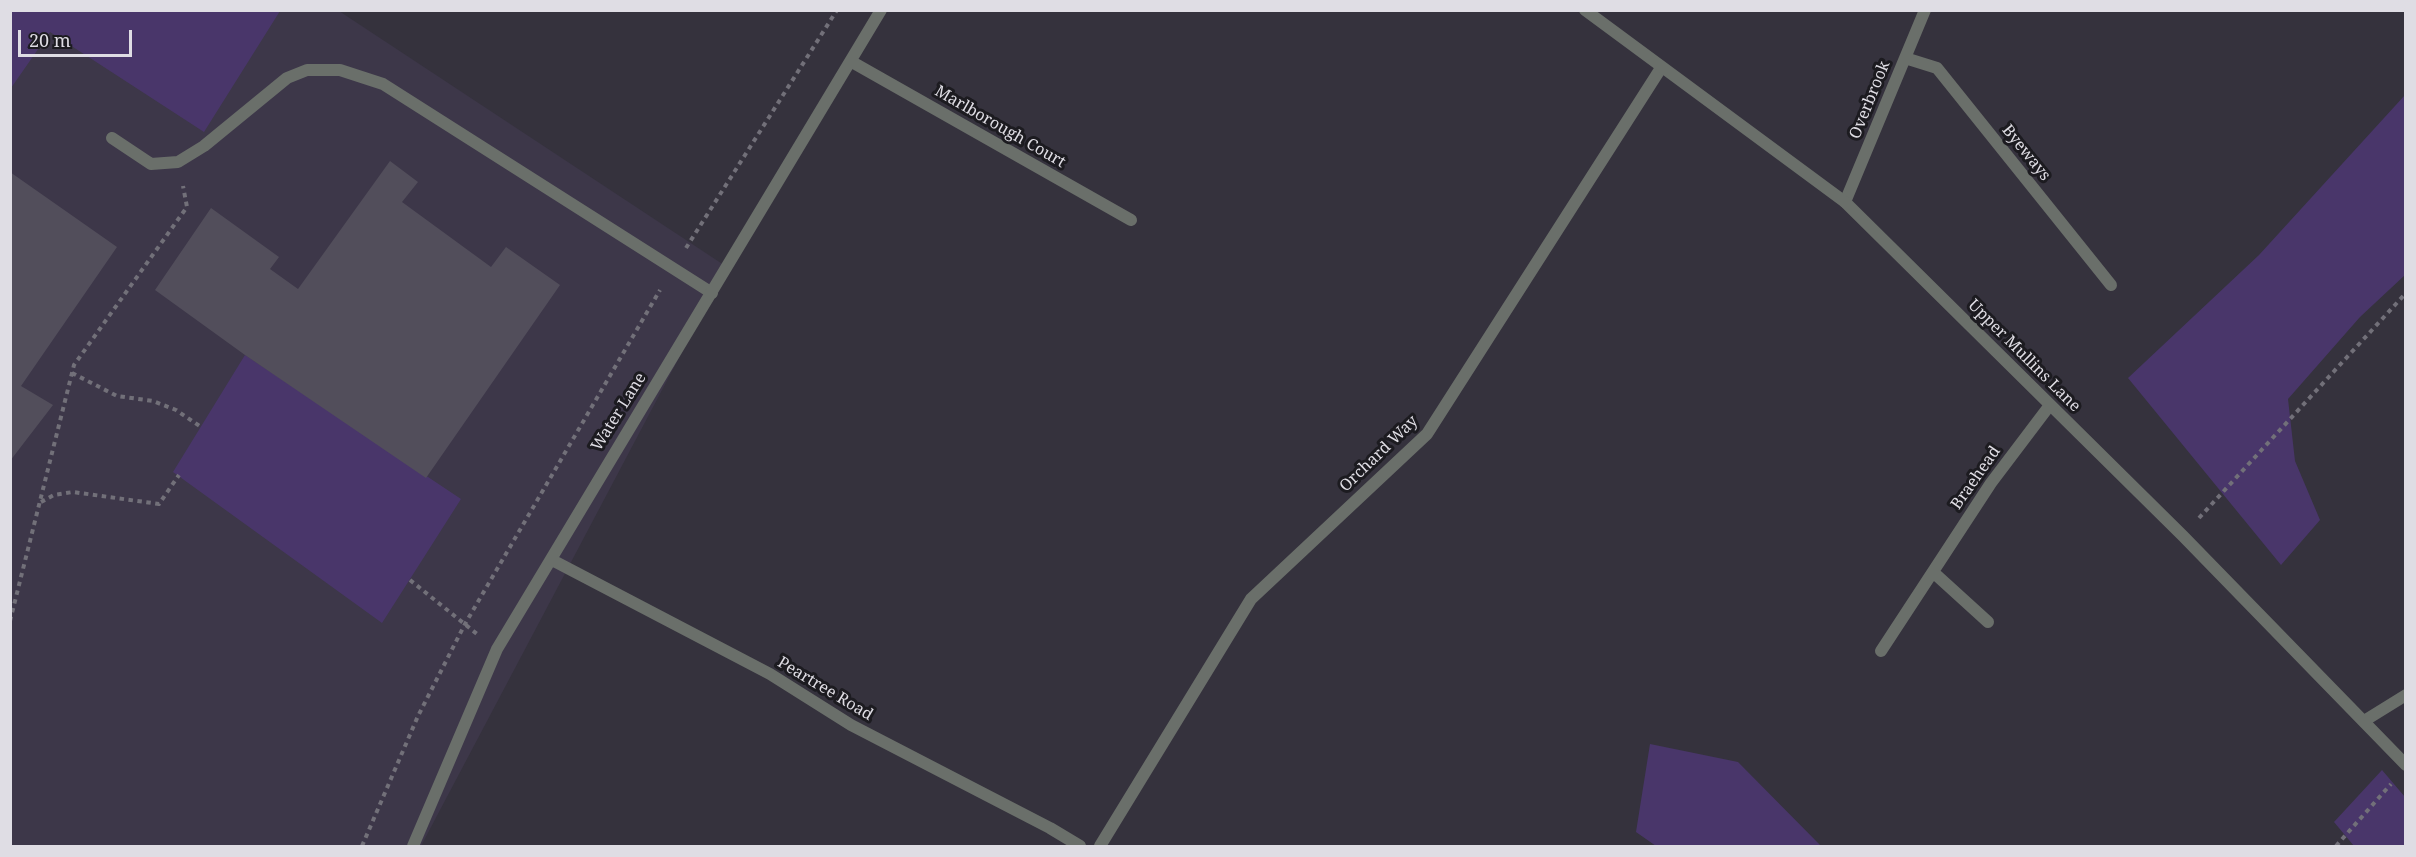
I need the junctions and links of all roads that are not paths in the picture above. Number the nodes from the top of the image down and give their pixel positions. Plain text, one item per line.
1 (881, 10) edge
2 (1585, 10) edge
3 (1924, 10) edge
4 (1905, 58) junction
5 (852, 62) junction
6 (1661, 68) junction
7 (112, 138) dead end
8 (1845, 202) junction
9 (1131, 220) dead end
10 (2111, 285) dead end
11 (712, 293) junction
12 (2050, 405) junction
13 (552, 560) junction
14 (1933, 572) junction
15 (1988, 622) dead end
16 (1881, 651) dead end
17 (2406, 695) edge
18 (2364, 721) junction
19 (2406, 765) edge
20 (413, 846) edge
21 (1080, 846) edge
22 (1100, 846) edge

1 - 5 street, Water Lane
2 - 6 street, Upper Mullins Lane
3 - 4 street, Overbrook
4 - 8 street, Overbrook
4 - 10 street, Byeways
5 - 9 street, Marlborough Court
5 - 11 street, Water Lane
6 - 8 street, Upper Mullins Lane
6 - 22 street, Orchard Way
7 - 11 street
8 - 12 street, Upper Mullins Lane
11 - 13 street, Water Lane
12 - 14 street, Braehead
12 - 18 street, Upper Mullins Lane
13 - 20 street, Water Lane
13 - 21 street, Peartree Road
14 - 15 street
14 - 16 street, Braehead
17 - 18 street
18 - 19 street, Upper Mullins Lane

